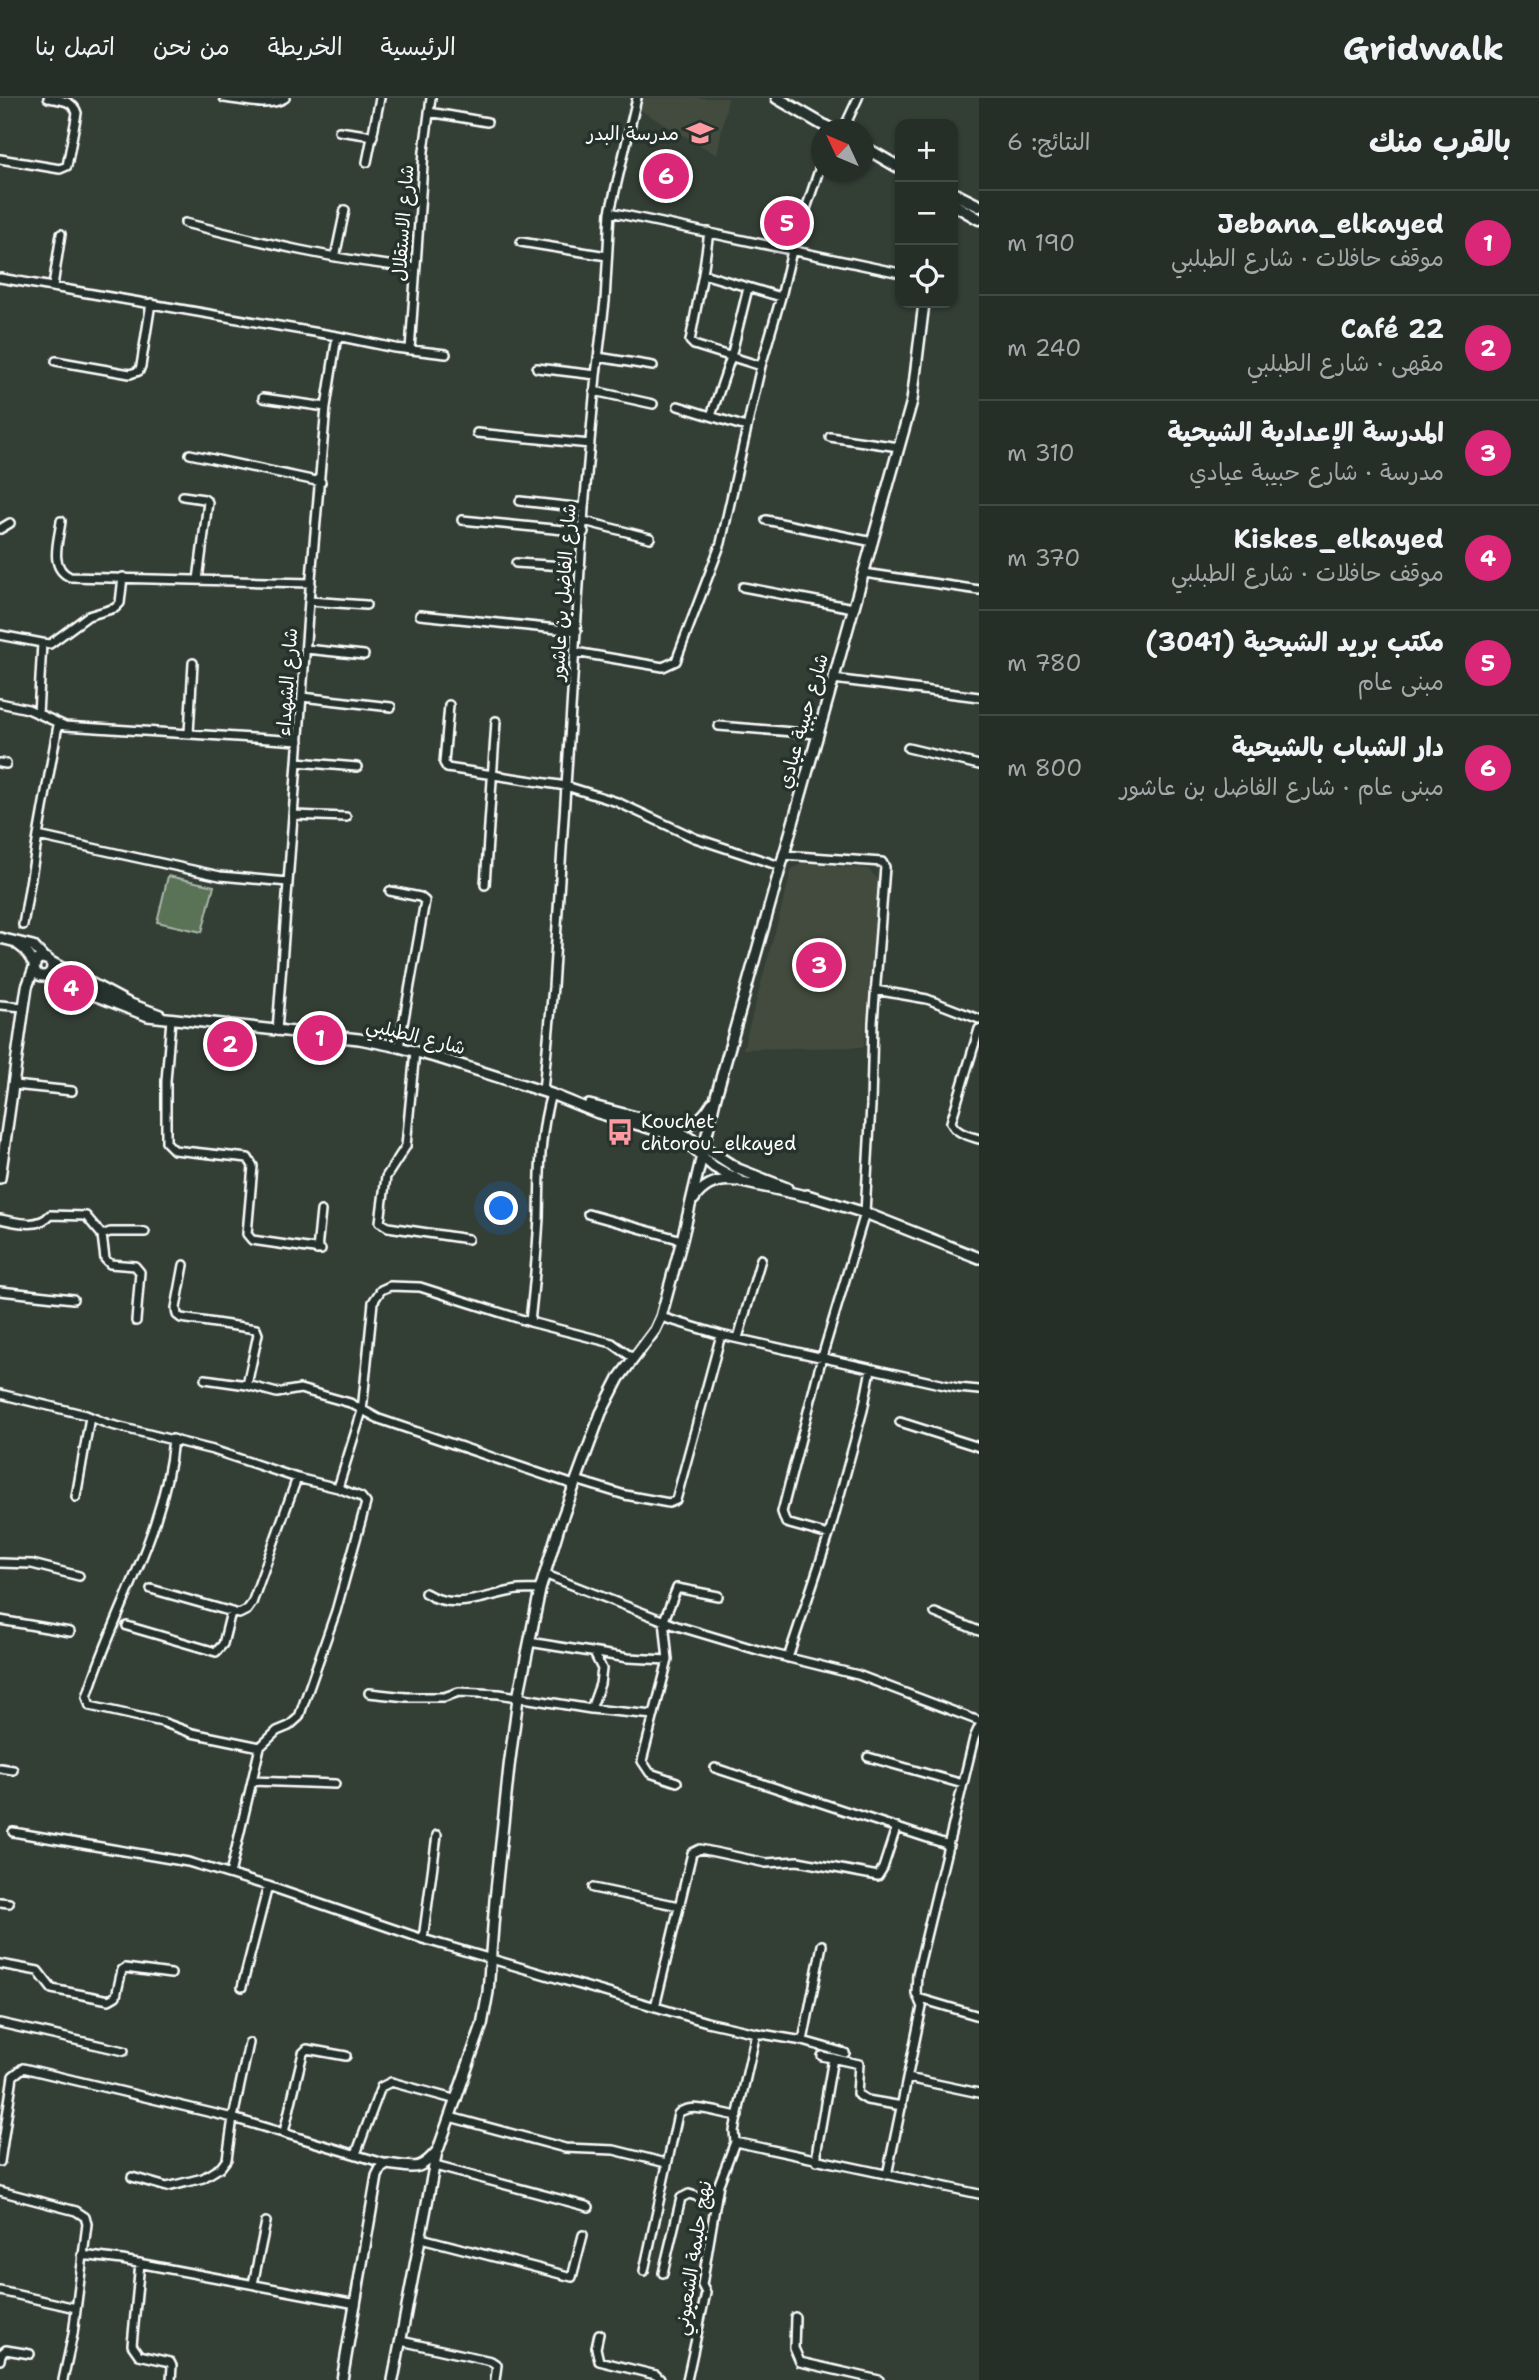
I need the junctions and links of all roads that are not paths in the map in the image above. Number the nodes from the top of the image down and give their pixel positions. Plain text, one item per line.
1 (48, 98) edge
2 (224, 98) edge
3 (285, 98) edge
4 (380, 98) edge
5 (431, 98) edge
6 (637, 98) edge
7 (777, 98) edge
8 (858, 98) edge
9 (429, 112) junction
10 (813, 119) edge
11 (849, 119) edge
12 (487, 122) dead end
13 (339, 131) dead end
14 (373, 136) junction
15 (874, 153) edge
16 (0, 159) edge
17 (367, 162) dead end
18 (895, 165) edge
19 (814, 182) edge
20 (958, 198) edge
21 (958, 200) edge
22 (979, 206) edge
23 (345, 210) dead end
24 (610, 212) junction
25 (979, 219) edge
26 (186, 223) dead end
27 (709, 232) junction
28 (61, 234) dead end
29 (521, 242) dead end
30 (792, 251) junction
31 (607, 256) junction
32 (335, 257) junction
33 (416, 268) junction
34 (895, 272) edge
35 (703, 274) junction
36 (0, 278) edge
37 (52, 286) junction
38 (748, 288) junction
39 (781, 297) junction
40 (151, 303) junction
41 (923, 308) edge
42 (337, 336) junction
43 (410, 350) junction
44 (446, 354) dead end
45 (598, 357) junction
46 (731, 357) junction
47 (56, 361) dead end
48 (653, 366) dead end
49 (761, 366) junction
50 (537, 368) dead end
51 (596, 375) junction
52 (594, 391) junction
53 (263, 398) dead end
54 (653, 404) dead end
55 (327, 407) junction
56 (678, 407) dead end
57 (712, 416) junction
58 (746, 427) junction
59 (477, 433) dead end
60 (830, 437) dead end
61 (590, 444) junction
62 (899, 447) junction
63 (190, 454) dead end
64 (321, 482) junction
65 (183, 496) dead end
66 (520, 501) dead end
67 (584, 508) junction
68 (462, 520) dead end
69 (766, 520) dead end
70 (61, 521) dead end
71 (584, 522) junction
72 (10, 523) dead end
73 (0, 529) edge
74 (584, 531) junction
75 (650, 538) dead end
76 (873, 542) junction
77 (516, 564) dead end
78 (581, 567) junction
79 (864, 573) junction
80 (123, 577) junction
81 (198, 580) junction
82 (311, 583) junction
83 (743, 587) dead end
84 (979, 590) edge
85 (309, 601) junction
86 (366, 605) dead end
87 (853, 608) junction
88 (420, 615) dead end
89 (577, 631) junction
90 (0, 635) edge
91 (42, 643) junction
92 (306, 649) junction
93 (575, 652) junction
94 (364, 655) dead end
95 (193, 663) dead end
96 (833, 679) junction
97 (303, 697) junction
98 (979, 697) edge
99 (0, 703) edge
100 (449, 705) dead end
101 (391, 707) dead end
102 (38, 714) junction
103 (496, 721) dead end
104 (58, 724) junction
105 (719, 726) dead end
106 (189, 733) junction
107 (817, 734) junction
108 (299, 741) junction
109 (908, 748) dead end
110 (297, 761) junction
111 (979, 765) edge
112 (357, 766) dead end
113 (491, 774) junction
114 (566, 786) junction
115 (293, 815) junction
116 (346, 817) dead end
117 (38, 836) junction
118 (783, 855) junction
119 (780, 866) junction
120 (288, 882) junction
121 (485, 885) dead end
122 (390, 891) dead end
123 (23, 925) dead end
124 (0, 938) edge
125 (12, 939) junction
126 (47, 960) junction
127 (34, 966) junction
128 (44, 976) junction
129 (875, 990) junction
130 (25, 1002) junction
131 (0, 1005) edge
132 (168, 1018) junction
133 (979, 1019) edge
134 (979, 1029) edge
135 (277, 1031) junction
136 (399, 1046) junction
137 (415, 1051) junction
138 (14, 1086) junction
139 (72, 1091) dead end
140 (547, 1092) junction
141 (716, 1096) junction
142 (570, 1101) junction
143 (666, 1124) junction
144 (979, 1139) edge
145 (704, 1146) junction
146 (703, 1157) junction
147 (0, 1174) edge
148 (742, 1182) junction
149 (811, 1197) junction
150 (690, 1207) junction
151 (321, 1211) dead end
152 (865, 1213) junction
153 (588, 1214) dead end
154 (0, 1219) edge
155 (145, 1232) dead end
156 (102, 1235) junction
157 (468, 1240) dead end
158 (682, 1240) junction
159 (979, 1258) edge
160 (761, 1259) dead end
161 (184, 1265) dead end
162 (0, 1291) edge
163 (73, 1299) dead end
164 (661, 1317) junction
165 (136, 1321) dead end
166 (530, 1322) junction
167 (721, 1335) junction
168 (738, 1338) junction
169 (822, 1357) junction
170 (633, 1359) junction
171 (871, 1369) junction
172 (205, 1379) dead end
173 (247, 1385) junction
174 (979, 1390) edge
175 (0, 1394) edge
176 (362, 1411) junction
177 (90, 1417) junction
178 (900, 1422) dead end
179 (173, 1439) junction
180 (979, 1447) edge
181 (297, 1478) junction
182 (575, 1483) junction
183 (338, 1488) junction
184 (76, 1497) dead end
185 (828, 1535) junction
186 (0, 1563) edge
187 (544, 1574) junction
188 (79, 1576) dead end
189 (151, 1589) dead end
190 (540, 1590) junction
191 (425, 1593) dead end
192 (718, 1596) dead end
193 (231, 1612) junction
194 (935, 1613) dead end
195 (0, 1620) edge
196 (664, 1620) junction
197 (127, 1626) dead end
198 (979, 1631) edge
199 (70, 1632) dead end
200 (528, 1642) junction
201 (594, 1653) junction
202 (788, 1658) junction
203 (668, 1660) junction
204 (369, 1693) dead end
205 (518, 1698) junction
206 (591, 1709) junction
207 (654, 1715) junction
208 (979, 1721) edge
209 (979, 1727) edge
210 (260, 1747) junction
211 (868, 1757) dead end
212 (0, 1768) edge
213 (715, 1768) dead end
214 (13, 1770) dead end
215 (252, 1781) junction
216 (677, 1782) dead end
217 (335, 1784) dead end
218 (963, 1784) junction
219 (896, 1828) junction
220 (13, 1832) dead end
221 (437, 1835) dead end
222 (949, 1844) junction
223 (229, 1874) junction
224 (268, 1886) junction
225 (593, 1888) dead end
226 (0, 1902) edge
227 (9, 1903) dead end
228 (679, 1906) junction
229 (423, 1939) junction
230 (822, 1945) dead end
231 (491, 1959) junction
232 (0, 1964) edge
233 (171, 1974) dead end
234 (242, 1987) dead end
235 (918, 1998) junction
236 (655, 2007) junction
237 (979, 2016) edge
238 (0, 2023) edge
239 (756, 2034) junction
240 (803, 2041) junction
241 (249, 2043) dead end
242 (124, 2051) dead end
243 (845, 2053) dead end
244 (346, 2056) dead end
245 (822, 2056) dead end
246 (833, 2059) junction
247 (908, 2078) junction
248 (979, 2093) edge
249 (457, 2100) junction
250 (902, 2106) junction
251 (738, 2116) junction
252 (450, 2117) junction
253 (233, 2118) junction
254 (284, 2132) junction
255 (735, 2142) junction
256 (438, 2150) junction
257 (356, 2154) junction
258 (817, 2161) junction
259 (0, 2162) edge
260 (666, 2163) junction
261 (387, 2164) junction
262 (435, 2166) junction
263 (887, 2175) junction
264 (132, 2177) dead end
265 (0, 2191) edge
266 (979, 2194) edge
267 (715, 2202) junction
268 (589, 2207) dead end
269 (266, 2222) dead end
270 (583, 2235) dead end
271 (421, 2238) junction
272 (82, 2255) junction
273 (140, 2263) junction
274 (644, 2271) dead end
275 (663, 2273) dead end
276 (253, 2284) junction
277 (0, 2291) edge
278 (356, 2304) junction
279 (76, 2308) junction
280 (795, 2317) dead end
281 (599, 2334) dead end
282 (401, 2341) junction
283 (30, 2354) dead end
284 (0, 2360) edge
285 (63, 2380) edge
286 (171, 2380) edge
287 (342, 2380) edge
288 (393, 2380) edge
289 (495, 2380) edge
290 (661, 2380) edge
291 (687, 2380) edge
292 (879, 2380) edge

1 - 16 street
2 - 3 street
4 - 14 street
5 - 9 street, شارع الاستقلال
6 - 24 street, شارع الفاضل بن عاشور
7 - 10 main road
8 - 11 street
9 - 12 street
9 - 33 street, شارع الاستقلال
13 - 14 street
14 - 17 street
15 - 18 main road
19 - 30 street
20 - 22 main road
21 - 25 main road
23 - 32 street
24 - 27 street
24 - 31 street, شارع الفاضل بن عاشور
26 - 32 street
27 - 30 street
27 - 35 street
28 - 37 street
29 - 31 street
30 - 34 street
30 - 39 street
31 - 45 street, شارع الفاضل بن عاشور
32 - 33 street
33 - 43 street, شارع الاستقلال
35 - 38 street
35 - 46 street
36 - 37 street
37 - 40 street
38 - 39 street
38 - 46 street
39 - 49 street
40 - 42 street
40 - 47 street
41 - 62 street, شارع حبيبة عيادي
42 - 43 street
42 - 55 street, شارع الشهداء
43 - 44 street
45 - 48 street
45 - 51 street, شارع الفاضل بن عاشور
46 - 49 street
46 - 57 street
49 - 58 street
50 - 51 street
51 - 52 street, شارع الفاضل بن عاشور
52 - 54 street
52 - 61 street, شارع الفاضل بن عاشور
53 - 55 street
55 - 64 street, شارع الشهداء
56 - 57 street
57 - 58 street
58 - 93 street
59 - 61 street
60 - 62 street
61 - 67 street, شارع الفاضل بن عاشور
62 - 76 street, شارع حبيبة عيادي
63 - 64 street
64 - 82 street, شارع الشهداء
65 - 81 street
66 - 67 street
67 - 71 street, شارع الفاضل بن عاشور
68 - 74 street
69 - 76 street
70 - 80 street
71 - 74 street, شارع الفاضل بن عاشور
71 - 75 street
72 - 73 street
74 - 78 street, شارع الفاضل بن عاشور
76 - 79 street, شارع حبيبة عيادي
77 - 78 street
78 - 89 street, شارع الفاضل بن عاشور
79 - 84 street
79 - 87 street, شارع حبيبة عيادي
80 - 81 street
80 - 91 street
81 - 82 street
82 - 85 street, شارع الشهداء
83 - 87 street
85 - 86 street
85 - 92 street, شارع الشهداء
87 - 96 street, شارع حبيبة عيادي
88 - 89 street
89 - 93 street, شارع الفاضل بن عاشور
90 - 91 street
91 - 102 street
92 - 94 street
92 - 97 street, شارع الشهداء
93 - 114 street, شارع الفاضل بن عاشور
95 - 106 street
96 - 98 street
96 - 107 street, شارع حبيبة عيادي
97 - 101 street
97 - 108 street, شارع الشهداء
99 - 102 street
100 - 113 street
102 - 104 street
103 - 113 street
104 - 106 street
104 - 117 street
105 - 107 street
106 - 108 street
107 - 118 street, شارع حبيبة عيادي
108 - 110 street, شارع الشهداء
109 - 111 street
110 - 112 street
110 - 115 street, شارع الشهداء
113 - 114 street
113 - 121 street
114 - 119 street
114 - 140 street, شارع الفاضل بن عاشور
115 - 116 street
115 - 120 street, شارع الشهداء
117 - 120 street
117 - 123 street
118 - 119 street, شارع حبيبة عيادي
118 - 129 street
119 - 141 street, شارع حبيبة عيادي
120 - 135 street, شارع الشهداء
122 - 136 street
124 - 125 street, شارع الطبلبي
125 - 126 street, شارع الطبلبي
125 - 127 street
126 - 127 street
126 - 128 street
126 - 132 street, شارع الطبلبي
127 - 128 street
127 - 130 street
128 - 130 street
128 - 132 street, شارع الطبلبي
129 - 133 street
129 - 152 street
130 - 131 street
130 - 138 street
132 - 135 street, شارع الطبلبي
132 - 151 street
134 - 144 street
135 - 136 street, شارع الطبلبي
136 - 137 street, شارع الطبلبي
137 - 140 street, شارع الطبلبي
137 - 157 street
138 - 139 street
138 - 147 street
140 - 142 street, شارع الطبلبي
140 - 166 street, شارع الفاضل بن عاشور
141 - 143 street
141 - 145 street, شارع حبيبة عيادي
142 - 143 street, شارع الطبلبي
142 - 146 street, شارع الطبلبي
143 - 145 street, شارع الطبلبي
145 - 146 street, شارع حبيبة عيادي
145 - 149 street, شارع الطبلبي
146 - 148 street, شارع الطبلبي
146 - 150 street, شارع حبيبة عيادي
148 - 149 street, شارع الطبلبي
148 - 150 street
149 - 152 street, شارع الطبلبي
150 - 158 street, شارع حبيبة عيادي
152 - 159 street, شارع الطبلبي
152 - 169 street
153 - 158 street
154 - 156 street
155 - 156 street
156 - 165 street
158 - 164 street, شارع حبيبة عيادي
160 - 168 street
161 - 173 street
162 - 163 street
164 - 167 street
164 - 170 street, شارع حبيبة عيادي
166 - 170 street
166 - 176 street
167 - 168 street
167 - 182 street
168 - 169 street
169 - 171 street
169 - 185 street
170 - 182 street, شارع حبيبة عيادي
171 - 174 street
171 - 185 street
172 - 173 street
173 - 176 street
175 - 177 street
176 - 182 street
176 - 183 street
177 - 179 street
177 - 184 street
178 - 180 street
179 - 181 street
179 - 210 street
181 - 183 street
181 - 193 street
182 - 187 street, شارع حبيبة عيادي
183 - 210 street
185 - 202 street
186 - 188 street
187 - 190 street, شارع حبيبة عيادي
187 - 196 street
189 - 193 street
190 - 191 street
190 - 200 street, شارع حبيبة عيادي
192 - 196 street
193 - 197 street
194 - 198 street
195 - 199 street
196 - 202 street
196 - 203 street
200 - 201 street
200 - 205 street, شارع حبيبة عيادي
201 - 203 street
201 - 206 street
202 - 208 street
203 - 207 street
204 - 205 street
205 - 206 street
205 - 231 street, شارع حبيبة عيادي
206 - 207 street
207 - 216 street
209 - 218 street
210 - 215 street
211 - 218 street
212 - 214 street
213 - 219 street
215 - 217 street
215 - 223 street
218 - 222 street
219 - 222 street
219 - 228 street
220 - 223 street
221 - 229 street
222 - 235 street
223 - 224 street
224 - 229 street
224 - 234 street
225 - 228 street
226 - 227 street
228 - 236 street
229 - 231 street
230 - 240 street
231 - 236 street
231 - 249 street, شارع حبيبة عيادي
232 - 233 street
235 - 237 street
235 - 247 street
236 - 239 street
238 - 242 street
239 - 240 street
239 - 251 street, نهج حليمة الشعبوني
240 - 243 street
241 - 253 street
244 - 254 street
245 - 246 street
246 - 250 street
246 - 258 street
247 - 248 street
247 - 250 street
249 - 252 street, شارع حبيبة عيادي
249 - 257 street
250 - 263 street
251 - 255 street, نهج حليمة الشعبوني
251 - 260 street
252 - 256 street, شارع حبيبة عيادي
252 - 260 street
253 - 254 street
253 - 259 street
253 - 264 street
254 - 257 street
255 - 258 street
255 - 267 street, نهج حليمة الشعبوني
256 - 261 street
256 - 262 street, شارع حبيبة عيادي
257 - 261 street
258 - 263 street
260 - 274 street
261 - 278 street
262 - 268 street
262 - 271 street, شارع حبيبة عيادي
263 - 266 street
265 - 272 street
267 - 275 street
267 - 291 street, نهج حليمة الشعبوني
269 - 276 street
270 - 271 street
271 - 282 street, شارع حبيبة عيادي
272 - 273 street
272 - 279 street
273 - 276 street
273 - 286 street
276 - 278 street
277 - 279 street
278 - 287 street
279 - 285 street
280 - 292 street
281 - 290 street
282 - 288 street, شارع حبيبة عيادي
282 - 289 street
283 - 284 street

